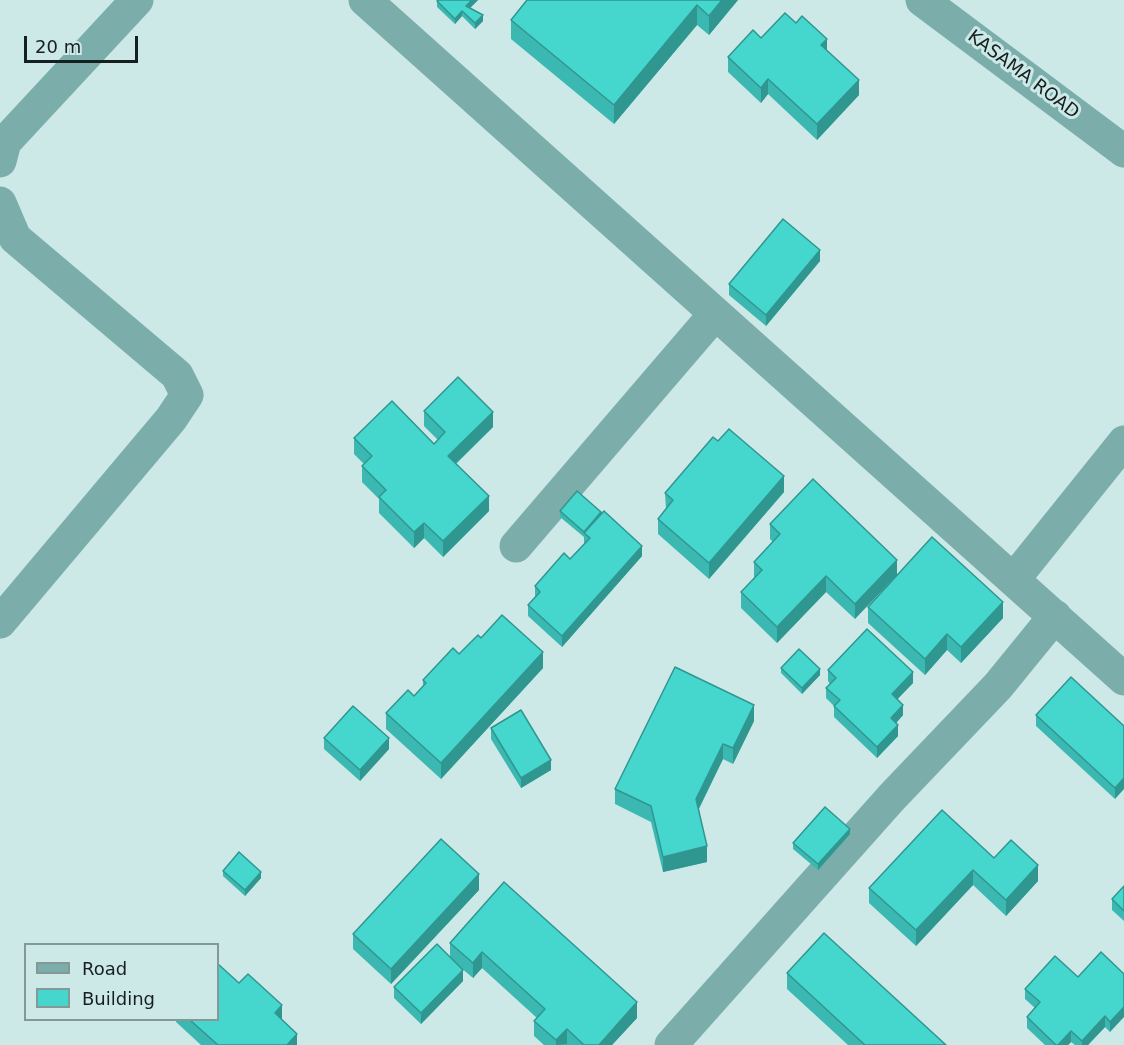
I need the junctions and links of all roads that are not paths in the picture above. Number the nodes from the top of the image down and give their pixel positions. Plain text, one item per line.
1 (137, 0) edge
2 (365, 0) edge
3 (922, 0) edge
4 (1124, 151) edge
5 (0, 161) edge
6 (0, 204) edge
7 (715, 314) junction
8 (1124, 442) edge
9 (516, 546) dead end
10 (1014, 579) junction
11 (1055, 616) junction
12 (0, 622) edge
13 (1124, 679) edge
14 (670, 1045) edge

1 - 5 street
2 - 7 street
3 - 4 street, KASAMA ROAD
6 - 12 street
7 - 9 street
7 - 10 street
8 - 10 street
10 - 11 street
11 - 13 street
11 - 14 street

